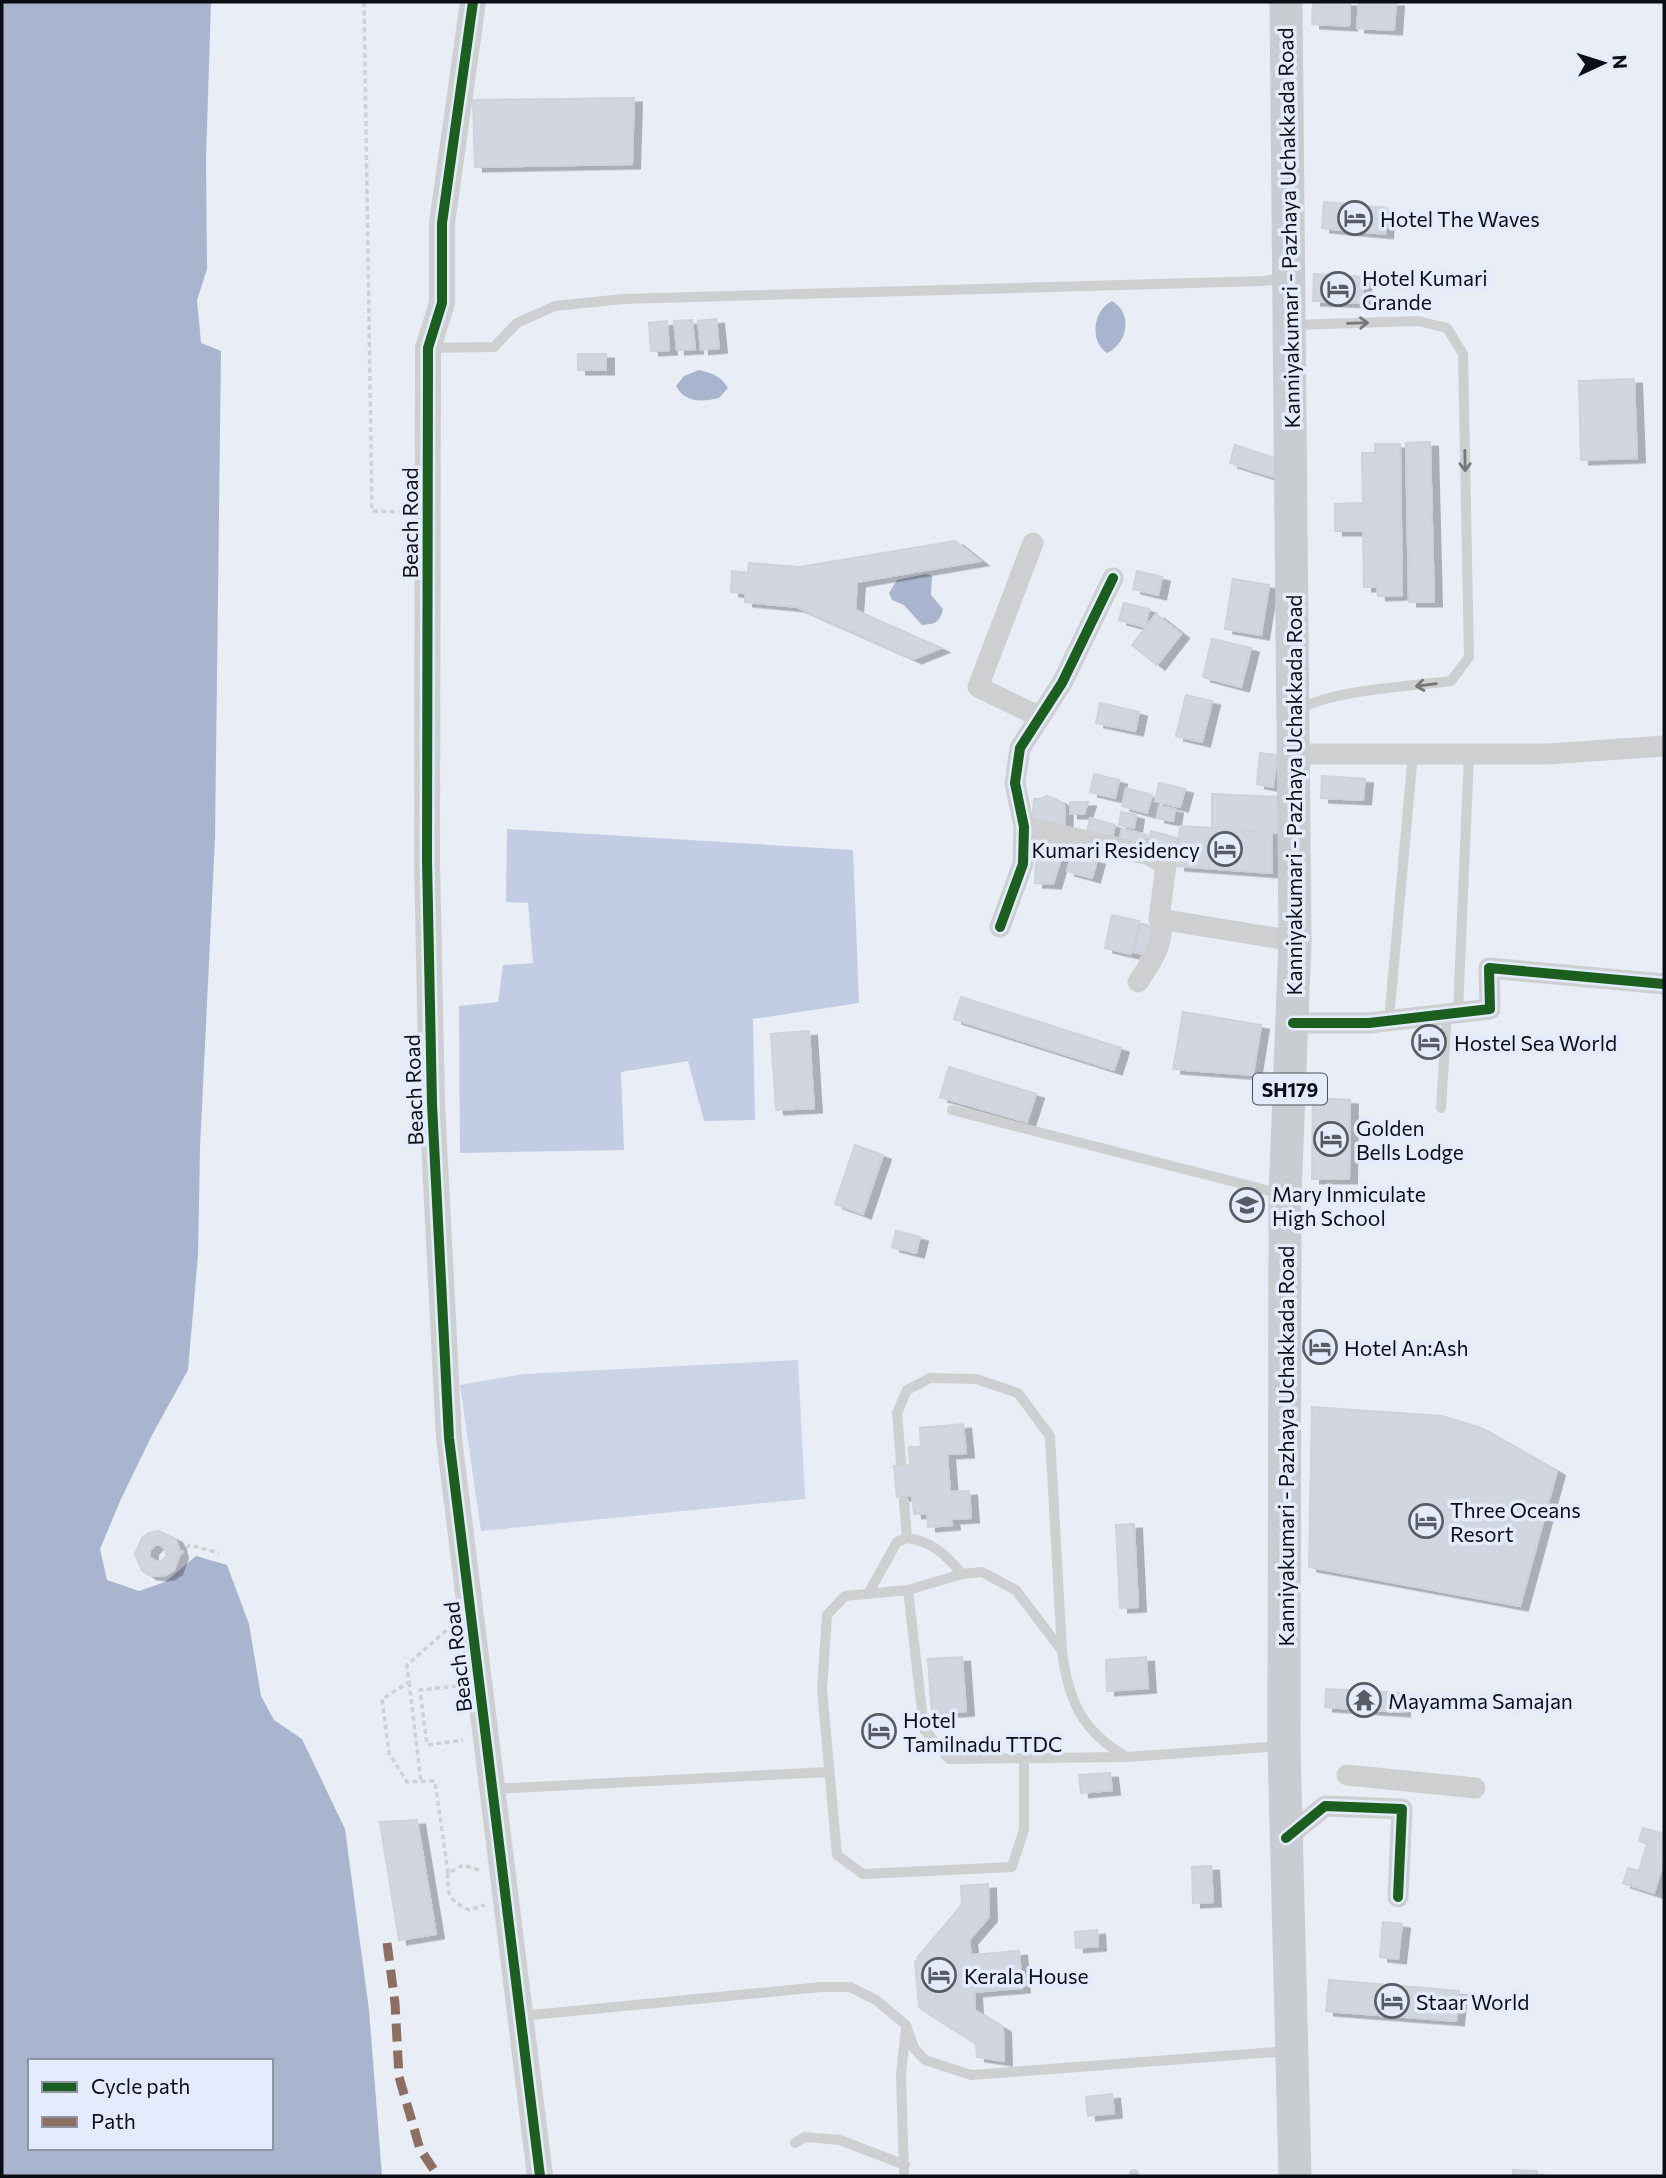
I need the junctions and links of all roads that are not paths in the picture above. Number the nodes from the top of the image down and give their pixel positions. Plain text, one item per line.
1 (473, 2) edge
2 (1286, 2) edge
3 (1288, 278) junction
4 (1289, 325) junction
5 (428, 348) junction
6 (1033, 543) dead end
7 (1113, 578) dead end
8 (1293, 713) junction
9 (1040, 717) junction
10 (1664, 746) edge
11 (1413, 753) junction
12 (1295, 754) junction
13 (1469, 754) junction
14 (1024, 827) junction
15 (1159, 919) junction
16 (1000, 927) dead end
17 (1295, 942) junction
18 (1138, 982) dead end
19 (1664, 984) edge
20 (1452, 1013) junction
21 (1389, 1020) junction
22 (1293, 1023) junction
23 (1441, 1108) dead end
24 (952, 1110) dead end
25 (1285, 1195) junction
26 (901, 1462) dead end
27 (904, 1501) dead end
28 (907, 1538) junction
29 (962, 1574) junction
30 (908, 1590) junction
31 (868, 1594) junction
32 (1062, 1651) junction
33 (1284, 1746) junction
34 (1127, 1757) junction
35 (1024, 1760) junction
36 (828, 1772) junction
37 (1347, 1774) dead end
38 (1418, 1784) junction
39 (492, 1788) junction
40 (1475, 1788) dead end
41 (1402, 1809) junction
42 (1286, 1838) junction
43 (1398, 1897) dead end
44 (519, 2016) junction
45 (906, 2025) junction
46 (1293, 2051) junction
47 (795, 2143) dead end
48 (904, 2171) edge
49 (540, 2176) edge
50 (1295, 2176) edge

1 - 5 street, Beach Road
2 - 3 main road, Kanniyakumari - Pazhaya Uchakkada Road / SH179
3 - 4 main road, Kanniyakumari - Pazhaya Uchakkada Road / SH179
3 - 5 lane
4 - 8 main road, Kanniyakumari - Pazhaya Uchakkada Road / SH179
4 -> 8 lane
5 - 39 street, Beach Road
6 - 9 street
7 - 9 street
8 - 12 main road, Kanniyakumari - Pazhaya Uchakkada Road / SH179
9 - 14 street
10 - 13 street
11 - 12 street
11 - 13 street
11 - 21 lane
12 - 17 main road, Kanniyakumari - Pazhaya Uchakkada Road / SH179
13 - 20 lane
14 - 15 street
14 - 16 street
15 - 17 street
15 - 18 street
17 - 22 main road, Kanniyakumari - Pazhaya Uchakkada Road / SH179
19 - 20 street
20 - 21 street
20 - 23 lane
21 - 22 street
22 - 25 main road, Kanniyakumari - Pazhaya Uchakkada Road / SH179
24 - 25 lane
25 - 33 main road, Kanniyakumari - Pazhaya Uchakkada Road / SH179
26 - 32 lane
27 - 28 lane
28 - 29 lane
28 - 31 lane
29 - 30 lane
29 - 32 lane
30 - 31 lane
30 - 35 lane
31 - 36 lane
32 - 34 lane
33 - 34 lane
33 - 42 main road, Kanniyakumari - Pazhaya Uchakkada Road / SH179
34 - 35 lane
35 - 36 lane
36 - 39 lane
37 - 38 street
38 - 40 street
38 - 41 street
39 - 44 street, Beach Road
41 - 42 street
41 - 43 street
42 - 46 main road, Kanniyakumari - Pazhaya Uchakkada Road / SH179
44 - 45 lane
44 - 49 street, Beach Road
45 - 46 lane
45 - 48 lane
46 - 50 main road, Kanniyakumari - Pazhaya Uchakkada Road / SH179
47 - 48 lane

